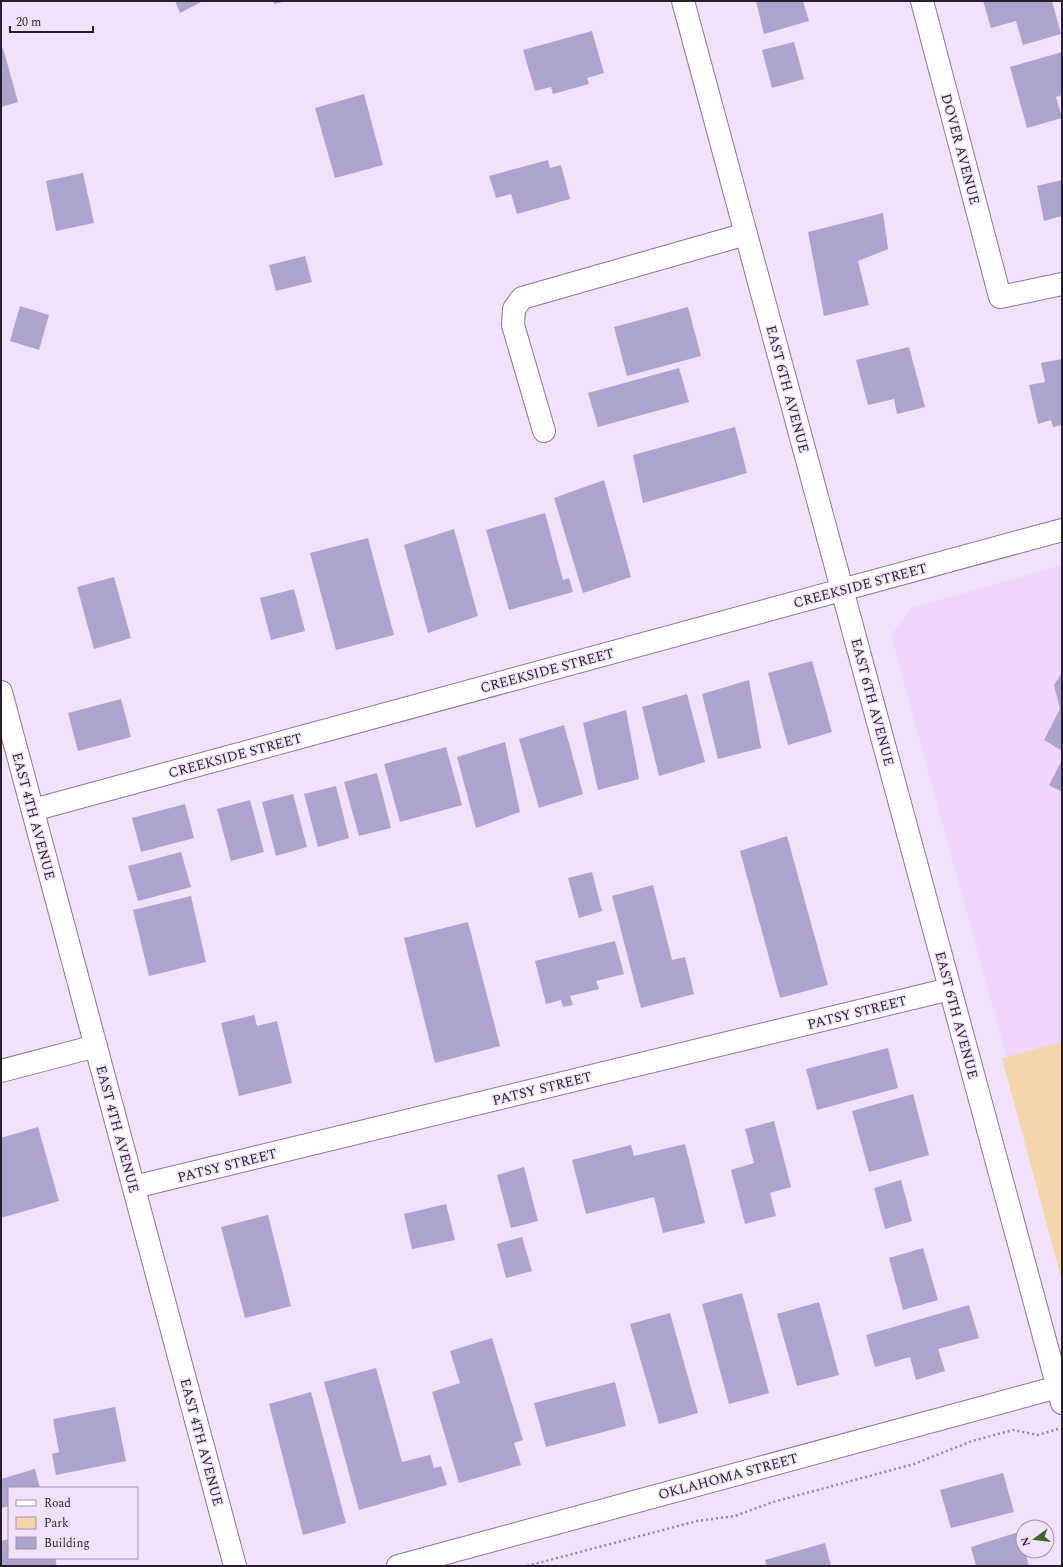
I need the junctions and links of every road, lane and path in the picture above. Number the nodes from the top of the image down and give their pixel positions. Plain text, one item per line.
1 (683, 1) edge
2 (922, 1) edge
3 (746, 234) junction
4 (1062, 284) edge
5 (544, 431) dead end
6 (1062, 530) edge
7 (842, 590) junction
8 (1, 692) edge
9 (33, 810) junction
10 (950, 989) junction
11 (96, 1046) junction
12 (1, 1071) edge
13 (134, 1187) junction
14 (1060, 1395) edge
15 (1062, 1427) edge
16 (235, 1566) edge
17 (398, 1566) edge
18 (527, 1566) edge

1 - 3 street, EAST 6TH AVENUE
2 - 4 street, DOVER AVENUE
3 - 5 street
3 - 7 street, EAST 6TH AVENUE
6 - 7 street, CREEKSIDE STREET
7 - 9 street, CREEKSIDE STREET
7 - 10 street, EAST 6TH AVENUE
8 - 9 street, EAST 4TH AVENUE
9 - 11 street, EAST 4TH AVENUE
10 - 13 street, PATSY STREET
10 - 14 street, EAST 6TH AVENUE
11 - 12 street
11 - 13 street, EAST 4TH AVENUE
13 - 16 street, EAST 4TH AVENUE
14 - 17 street, OKLAHOMA STREET
15 - 18 path

